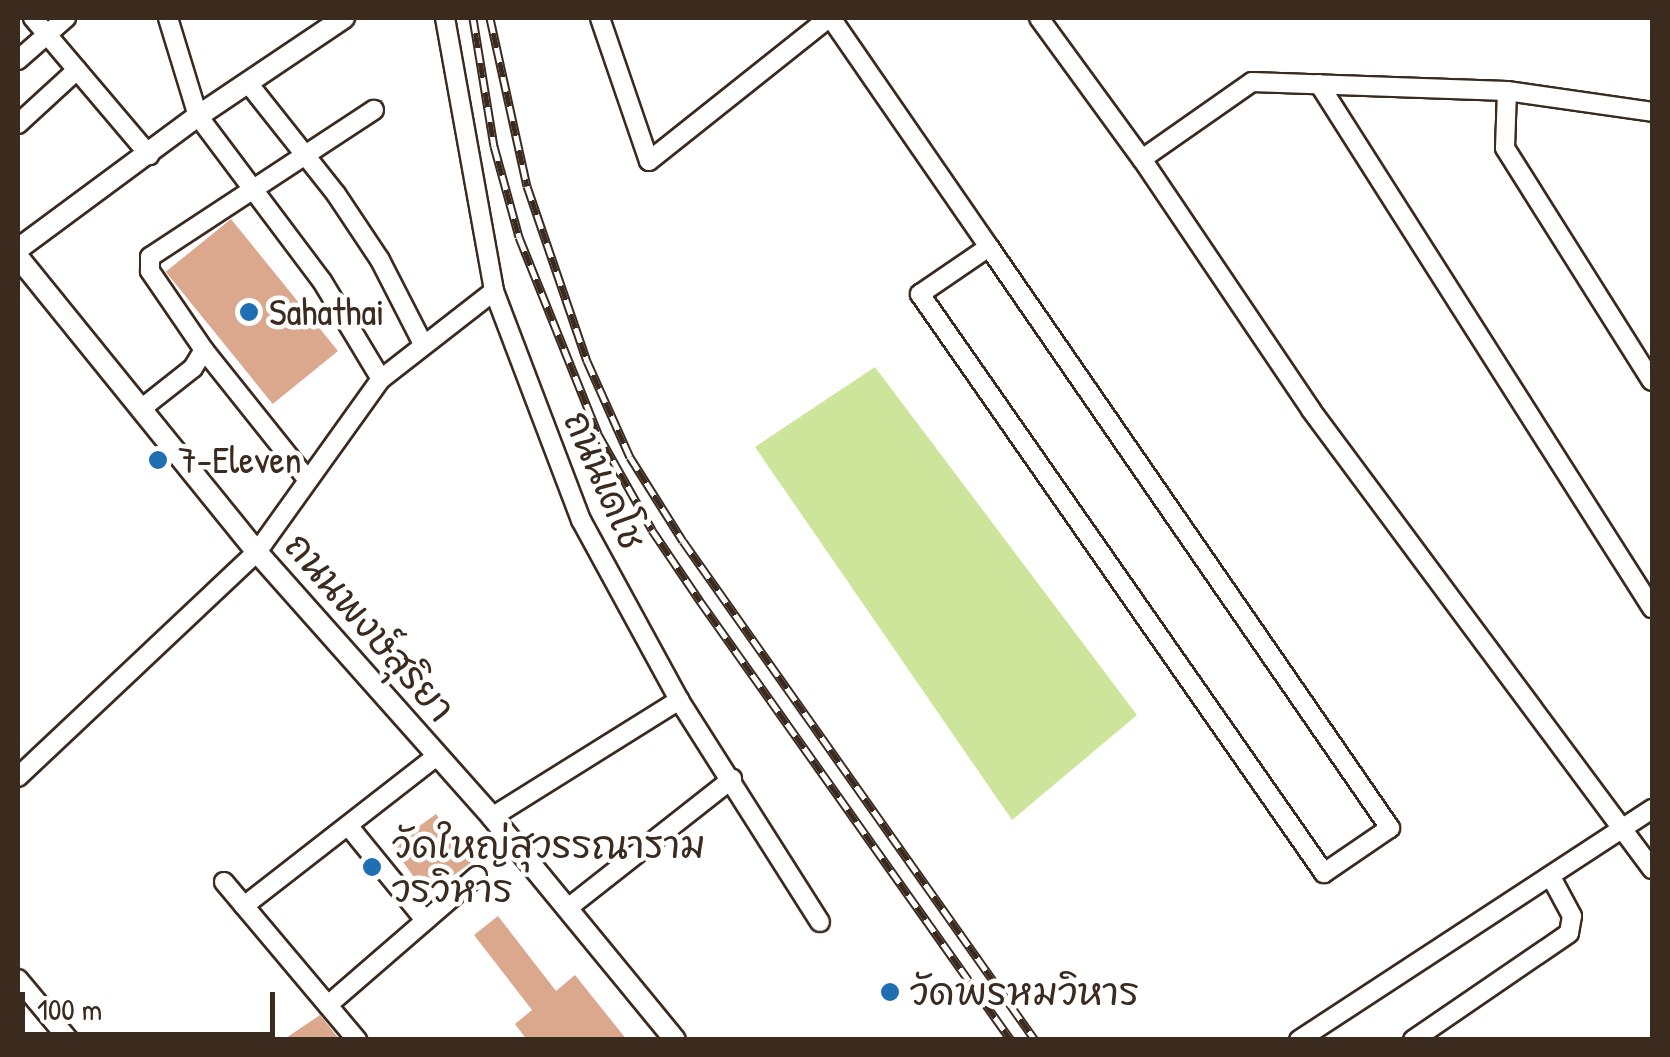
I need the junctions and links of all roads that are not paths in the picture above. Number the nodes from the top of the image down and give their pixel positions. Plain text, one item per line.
1 (34, 18) edge
2 (66, 18) edge
3 (168, 18) edge
4 (344, 18) edge
5 (445, 18) edge
6 (600, 18) edge
7 (830, 18) edge
8 (1039, 18) edge
9 (47, 34) junction
10 (18, 60) edge
11 (77, 70) junction
12 (248, 83) junction
13 (1320, 84) junction
14 (1507, 91) junction
15 (374, 110) dead end
16 (1650, 115) edge
17 (198, 116) junction
18 (18, 124) edge
19 (149, 155) junction
20 (306, 156) junction
21 (1142, 159) junction
22 (252, 192) junction
23 (989, 247) junction
24 (18, 249) edge
25 (18, 257) edge
26 (494, 291) junction
27 (423, 344) junction
28 (204, 350) junction
29 (380, 379) junction
30 (1652, 381) edge
31 (141, 409) junction
32 (306, 478) junction
33 (257, 552) junction
34 (1652, 608) edge
35 (680, 700) junction
36 (437, 756) junction
37 (19, 771) edge
38 (732, 779) junction
39 (1652, 809) edge
40 (492, 817) junction
41 (350, 828) junction
42 (1623, 830) junction
43 (1652, 869) edge
44 (476, 876) dead end
45 (1551, 877) junction
46 (224, 882) dead end
47 (244, 906) junction
48 (568, 908) junction
49 (425, 920) junction
50 (820, 922) dead end
51 (18, 978) edge
52 (328, 1006) junction
53 (69, 1040) edge
54 (356, 1040) edge
55 (675, 1040) edge
56 (1299, 1040) edge
57 (1413, 1040) edge

1 - 9 street
2 - 9 street
3 - 17 street
4 - 12 main road
5 - 26 street, ถนนเดโช
6 - 7 street
7 - 23 street
8 - 21 street
9 - 10 street
9 - 11 street
11 - 18 street
11 - 19 street
12 - 17 main road
12 - 20 street
13 - 14 street
13 - 21 street
13 - 34 street
14 - 16 street
14 - 30 street
15 - 20 street
17 - 19 main road
17 - 22 street
19 - 24 main road
20 - 22 street
20 - 27 street
21 - 42 street
22 - 28 street
22 - 29 street
23 - 23 street
25 - 31 main road, ถนนพงษ์สุริยา
26 - 27 street
26 - 35 street, ถนนเดโช
27 - 29 street
28 - 31 street
28 - 32 street
29 - 32 street
31 - 33 main road, ถนนพงษ์สุริยา
32 - 33 street
33 - 36 main road, ถนนพงษ์สุริยา
33 - 37 street
35 - 38 street, ถนนเดโช
35 - 40 street
36 - 40 main road, ถนนพงษ์สุริยา
36 - 41 street
38 - 48 street
38 - 50 street, ถนนเดโช
39 - 42 street
40 - 48 main road, ถนนพงษ์สุริยา
41 - 47 street
41 - 49 street
42 - 43 street
42 - 45 street
44 - 49 street
45 - 56 street
45 - 57 street
46 - 47 street
47 - 52 street
48 - 55 main road, ถนนพงษ์สุริยา
49 - 52 street
51 - 53 street
52 - 54 street

